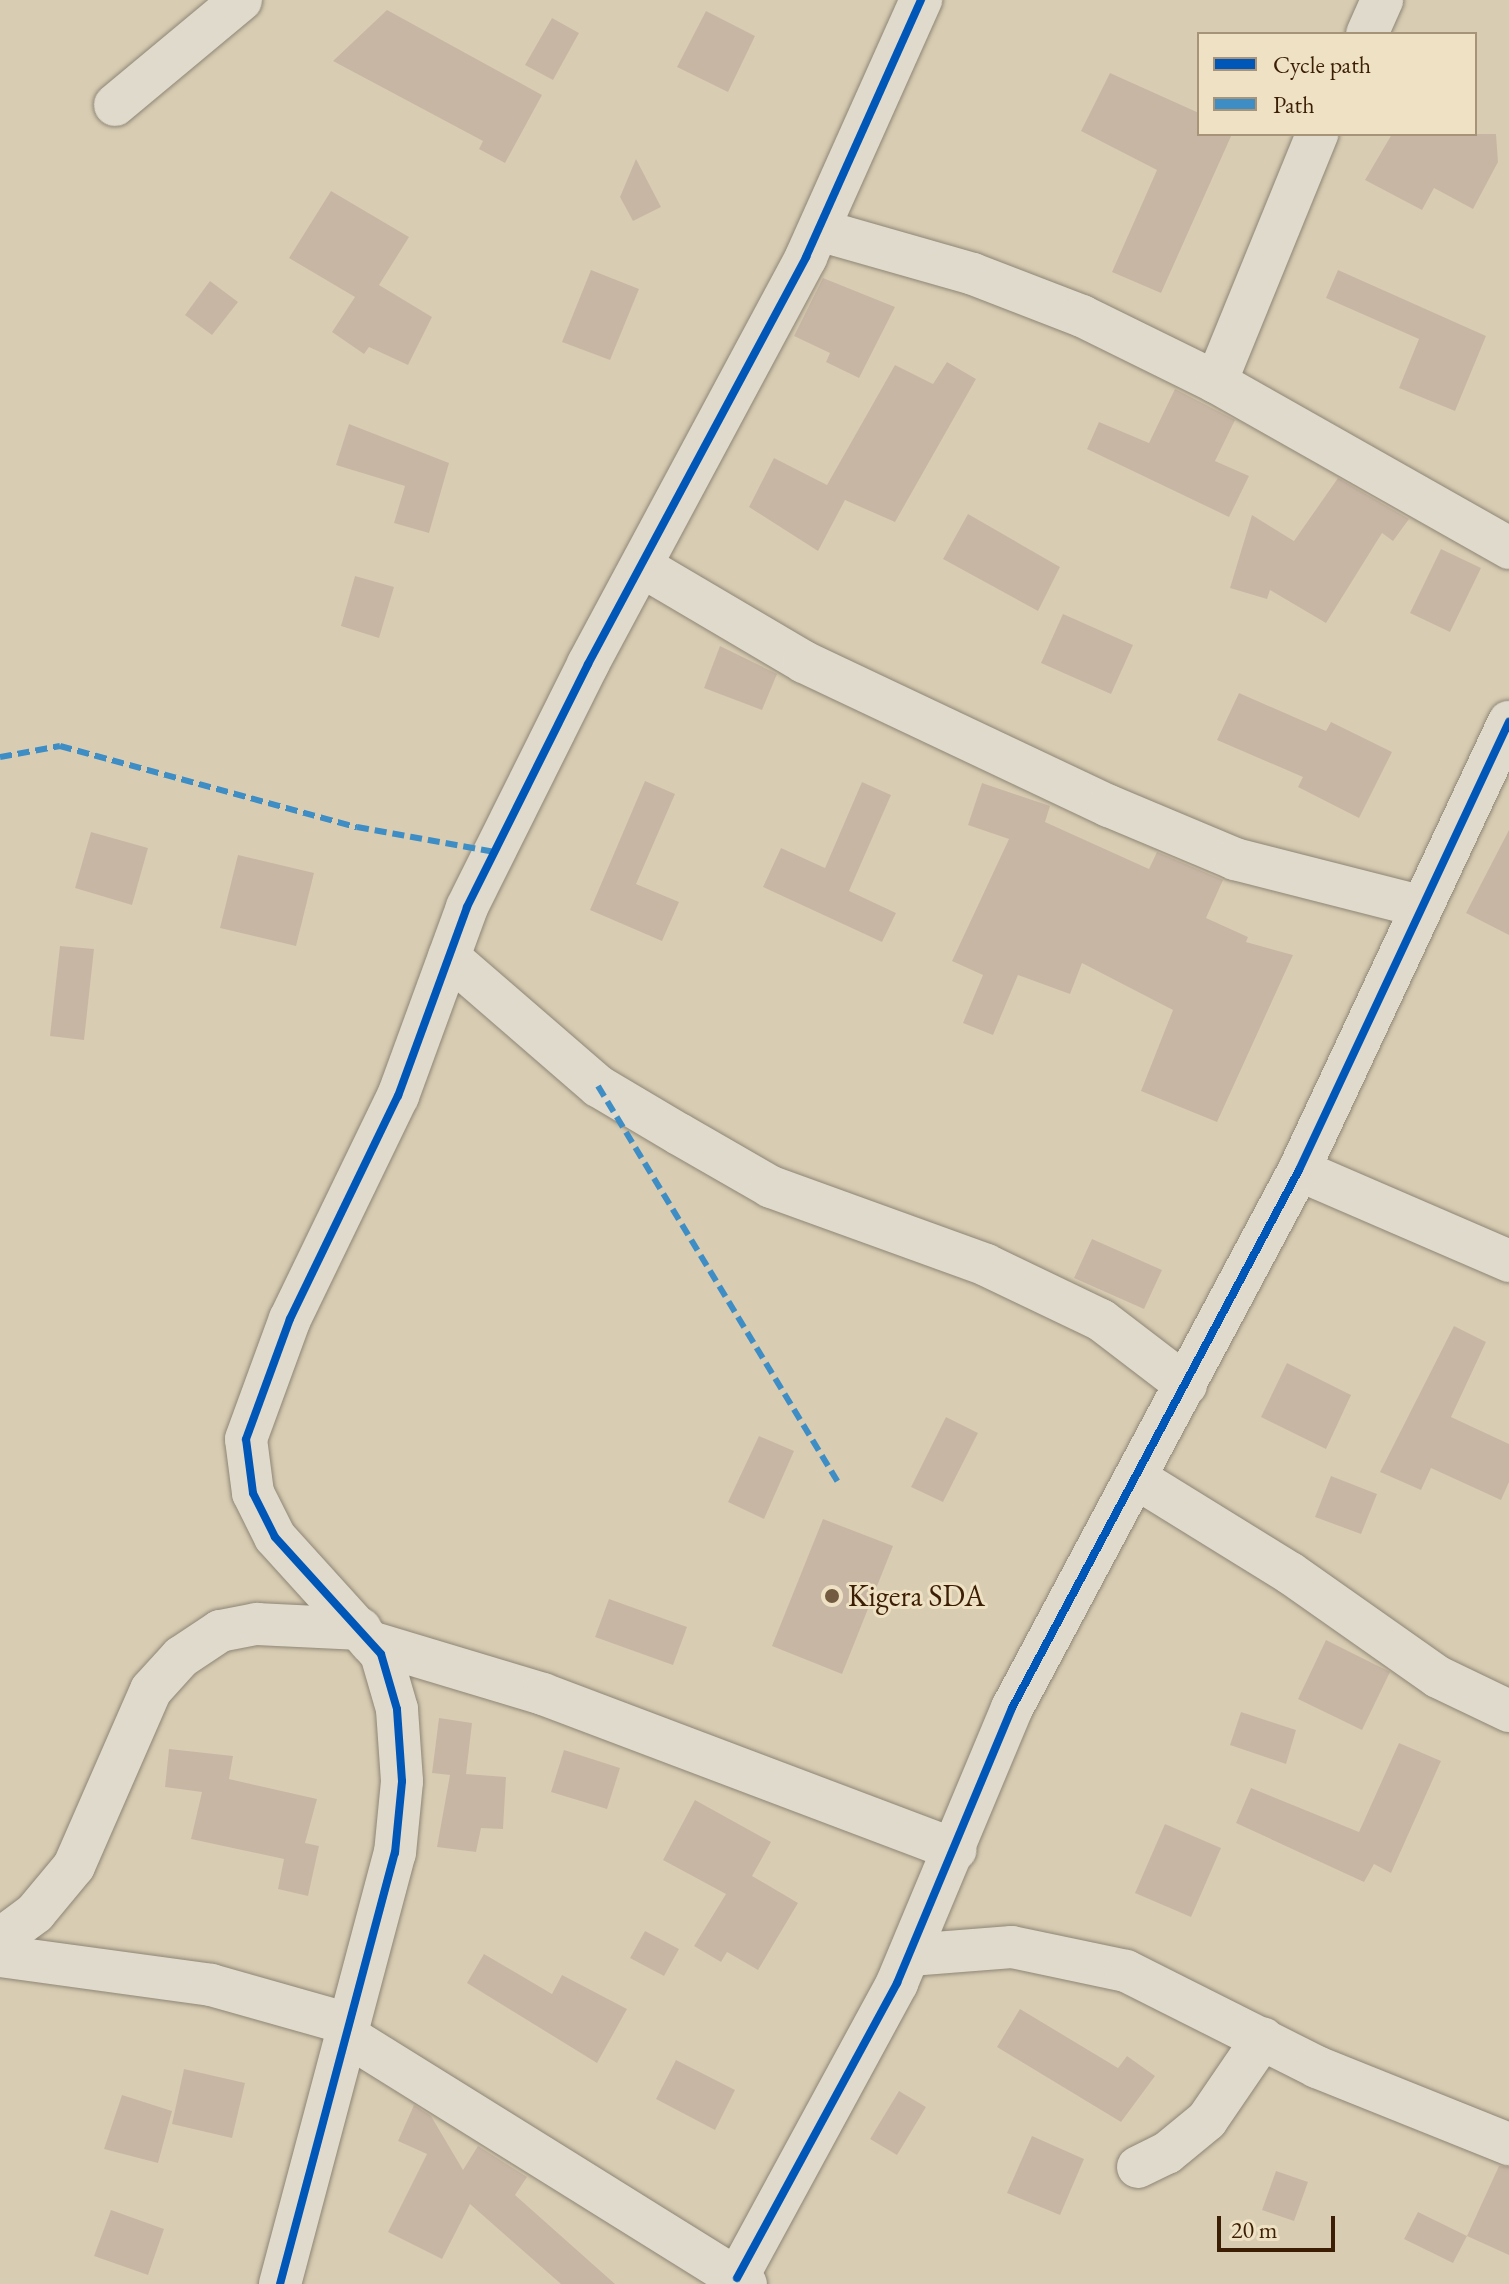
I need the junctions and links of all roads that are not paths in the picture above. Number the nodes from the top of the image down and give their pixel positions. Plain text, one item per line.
1 (241, 0) edge
2 (921, 0) edge
3 (1382, 0) edge
4 (1368, 32) edge
5 (115, 105) dead end
6 (1316, 136) edge
7 (819, 230) junction
8 (1216, 382) junction
9 (1509, 548) edge
10 (643, 567) junction
11 (1509, 722) edge
12 (1420, 906) junction
13 (449, 957) junction
14 (1299, 1170) junction
15 (1509, 1261) edge
16 (1186, 1385) junction
17 (1136, 1478) junction
18 (366, 1635) junction
19 (1509, 1711) edge
20 (956, 1850) junction
21 (0, 1939) edge
22 (910, 1955) junction
23 (0, 1956) edge
24 (348, 2030) junction
25 (1263, 2038) junction
26 (1509, 2144) edge
27 (1138, 2167) dead end
28 (741, 2281) edge
29 (280, 2284) edge

1 - 5 street
2 - 7 street
3 - 4 street
6 - 8 street
7 - 8 street
7 - 10 street
8 - 9 street
10 - 12 street
10 - 13 street
11 - 12 street
12 - 14 street
13 - 16 street
13 - 18 street
14 - 15 street
14 - 16 street
16 - 17 street
17 - 19 street
17 - 20 street
18 - 20 street
18 - 21 street
18 - 24 street
20 - 22 street
22 - 25 street
22 - 28 street
23 - 24 street
24 - 28 street
24 - 29 street
25 - 26 street
25 - 27 street

